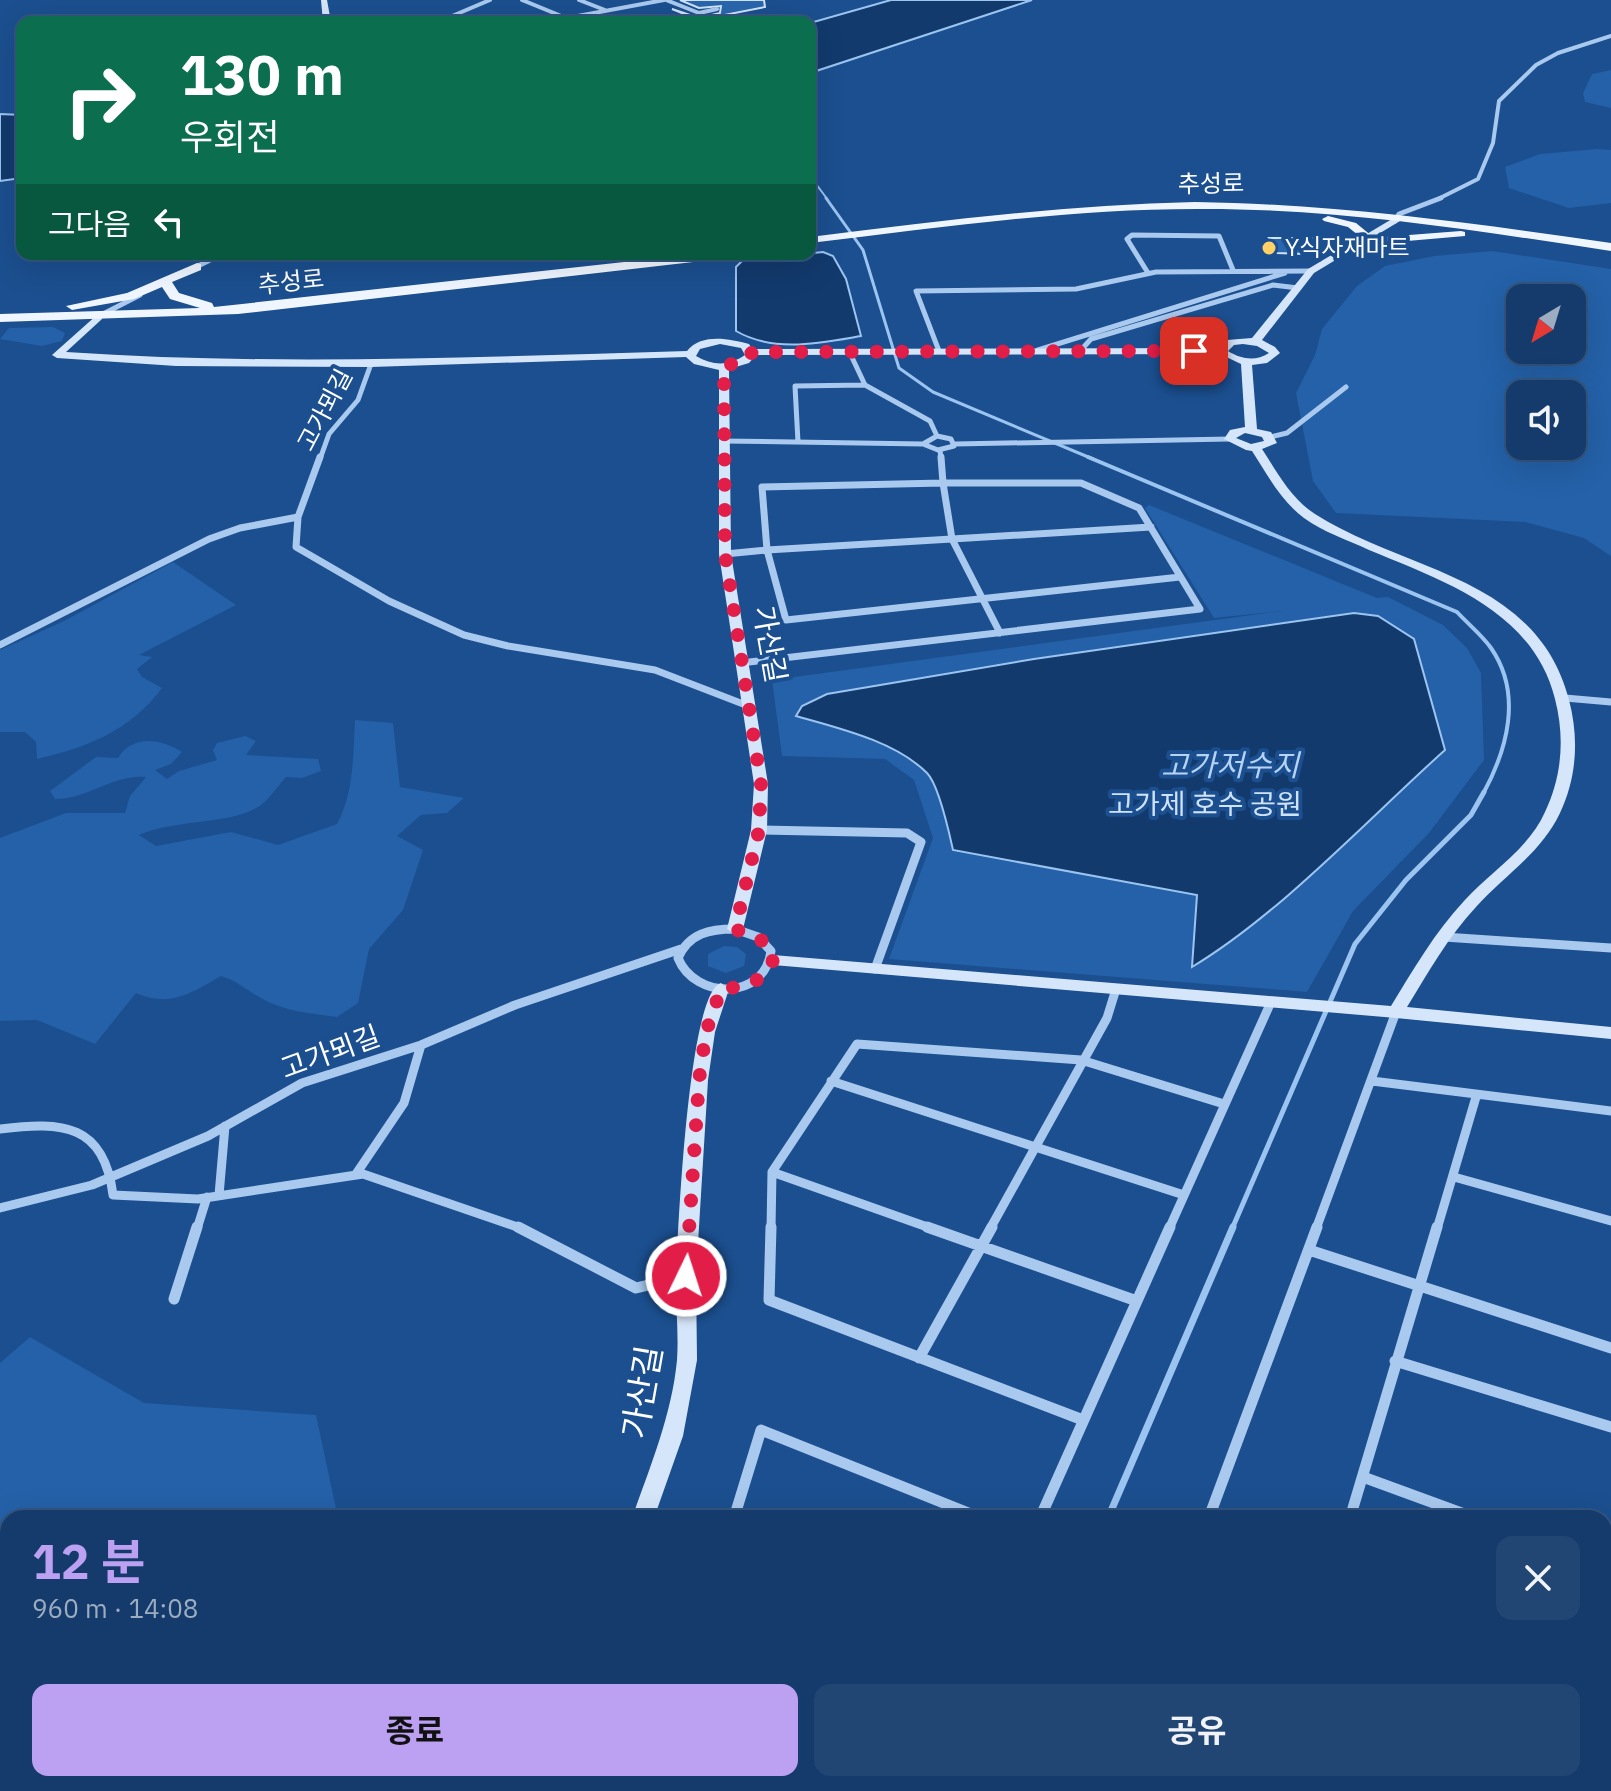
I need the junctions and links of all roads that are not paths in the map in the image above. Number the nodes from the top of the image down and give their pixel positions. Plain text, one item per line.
1 (490, 0) edge
2 (522, 0) edge
3 (579, 0) edge
4 (665, 0) edge
5 (717, 9) dead end
6 (607, 11) junction
7 (458, 16) edge
8 (562, 16) edge
9 (578, 16) edge
10 (1611, 36) edge
11 (1427, 205) junction
12 (1362, 212) junction
13 (1304, 215) junction
14 (1397, 218) junction
15 (1501, 233) junction
16 (879, 234) junction
17 (1367, 237) junction
18 (816, 241) edge
19 (1611, 247) edge
20 (1339, 253) junction
21 (1611, 253) edge
22 (210, 260) edge
23 (633, 260) edge
24 (677, 260) edge
25 (197, 267) junction
26 (1233, 270) junction
27 (1290, 271) junction
28 (1311, 271) junction
29 (1148, 273) junction
30 (166, 283) junction
31 (1298, 288) junction
32 (208, 306) junction
33 (0, 308) edge
34 (103, 314) junction
35 (0, 318) edge
36 (1255, 342) junction
37 (1038, 350) junction
38 (1081, 350) junction
39 (849, 351) junction
40 (939, 351) junction
41 (1222, 351) junction
42 (752, 352) junction
43 (690, 354) junction
44 (1246, 361) junction
45 (371, 364) junction
46 (724, 366) junction
47 (865, 385) junction
48 (1346, 387) dead end
49 (1251, 430) junction
50 (937, 436) junction
51 (1270, 437) junction
52 (1230, 439) junction
53 (723, 441) junction
54 (798, 442) junction
55 (923, 444) junction
56 (955, 444) junction
57 (1256, 448) junction
58 (940, 450) junction
59 (943, 483) junction
60 (298, 517) junction
61 (1151, 527) junction
62 (953, 542) junction
63 (767, 550) junction
64 (725, 554) junction
65 (1180, 577) junction
66 (983, 598) junction
67 (1000, 633) junction
68 (0, 645) edge
69 (741, 663) junction
70 (1565, 698) junction
71 (1611, 702) edge
72 (751, 707) junction
73 (759, 830) junction
74 (735, 929) junction
75 (1443, 937) junction
76 (1611, 948) edge
77 (681, 949) junction
78 (773, 960) junction
79 (875, 969) junction
80 (721, 989) junction
81 (1116, 989) junction
82 (1279, 1003) junction
83 (1396, 1012) junction
84 (1611, 1033) edge
85 (421, 1045) junction
86 (1081, 1060) junction
87 (831, 1081) junction
88 (1372, 1081) junction
89 (1476, 1097) junction
90 (1224, 1104) junction
91 (1611, 1111) edge
92 (225, 1126) junction
93 (0, 1129) edge
94 (1034, 1146) junction
95 (772, 1172) junction
96 (356, 1174) junction
97 (111, 1176) junction
98 (1454, 1177) junction
99 (219, 1195) junction
100 (1184, 1195) junction
101 (207, 1197) junction
102 (0, 1208) edge
103 (1611, 1221) edge
104 (979, 1246) junction
105 (1309, 1250) junction
106 (686, 1276) junction
107 (1419, 1288) junction
108 (174, 1299) dead end
109 (1134, 1300) junction
110 (1611, 1348) edge
111 (919, 1358) junction
112 (1395, 1361) junction
113 (1083, 1420) junction
114 (1611, 1427) edge
115 (1363, 1477) junction
116 (646, 1510) edge
117 (736, 1510) edge
118 (961, 1510) edge
119 (1044, 1510) edge
120 (1212, 1510) edge
121 (1353, 1510) edge
122 (1453, 1510) edge

1 - 7 street
2 - 8 street
3 - 6 street
4 - 5 street
4 - 6 street
6 - 9 street
10 - 11 street
11 - 12 main road
11 - 14 street
11 - 15 main road
12 - 14 main road, 추성로
12 - 16 main road, 추성로
13 - 14 main road, 추성로
13 - 16 main road, 추성로
13 - 17 main road
14 - 15 main road, 추성로
14 - 17 street
15 - 19 main road, 추성로
15 - 20 main road
15 - 21 main road, 추성로
16 - 18 main road, 추성로
17 - 20 street
20 - 28 street
22 - 25 street
23 - 32 main road, 추성로
24 - 34 main road, 추성로
25 - 30 street
25 - 33 main road
26 - 27 street
26 - 29 street
26 - 29 street
27 - 28 street
27 - 37 street
28 - 31 street
29 - 40 street
30 - 32 main road
30 - 34 street
31 - 36 street
31 - 38 street
32 - 34 main road, 추성로
33 - 34 main road, 추성로
34 - 35 main road, 추성로
34 - 45 street, 고가뫼길
36 - 41 street
36 - 44 street
37 - 38 street
37 - 40 street
38 - 41 street
39 - 40 street
39 - 42 street
39 - 47 street
41 - 44 street
42 - 43 street
42 - 46 street
43 - 45 street
43 - 46 street
44 - 49 street
45 - 60 street, 고가뫼길
46 - 53 street, 가산길
47 - 50 street
47 - 54 street
48 - 51 street
49 - 51 street
49 - 52 street
50 - 55 street
50 - 56 street
51 - 57 street
52 - 56 street
52 - 57 street
53 - 54 street
53 - 64 street, 가산길
54 - 55 street
55 - 58 street
56 - 58 street
57 - 70 street
58 - 59 street
59 - 61 street
59 - 62 street
59 - 63 street
60 - 68 street
60 - 72 street
61 - 62 street
61 - 65 street
62 - 63 street
62 - 66 street
63 - 64 street
63 - 66 street
64 - 69 street, 가산길
65 - 66 street
65 - 67 street
66 - 67 street
67 - 69 street
69 - 72 street, 가산길
70 - 71 street
70 - 75 street
72 - 73 street, 가산길
73 - 74 street, 가산길
73 - 79 street
74 - 77 street
74 - 78 street
75 - 76 street
75 - 83 street
77 - 80 street
77 - 85 street, 고가뫼길
78 - 79 street
78 - 80 street
79 - 81 street
80 - 106 street, 가산길
81 - 82 street
81 - 86 street
82 - 83 street
82 - 90 street
83 - 84 street
83 - 88 street
85 - 92 street, 고가뫼길
85 - 96 street
86 - 87 street
86 - 90 street
86 - 94 street
87 - 94 street
87 - 95 street
88 - 89 street
88 - 105 street
89 - 91 street
89 - 98 street
90 - 100 street
92 - 97 street, 고가뫼길
92 - 99 street
93 - 97 street
94 - 100 street
94 - 104 street
95 - 104 street
95 - 111 street
96 - 99 street
96 - 106 street
97 - 101 street
97 - 102 street, 고가뫼길
98 - 103 street
98 - 107 street
99 - 101 street
100 - 109 street
101 - 108 street
104 - 109 street
104 - 111 street
105 - 107 street
105 - 120 street
106 - 116 street, 가산길
107 - 110 street
107 - 112 street
109 - 113 street
111 - 113 street
112 - 114 street
112 - 115 street
113 - 119 street
115 - 121 street
115 - 122 street
117 - 118 street

